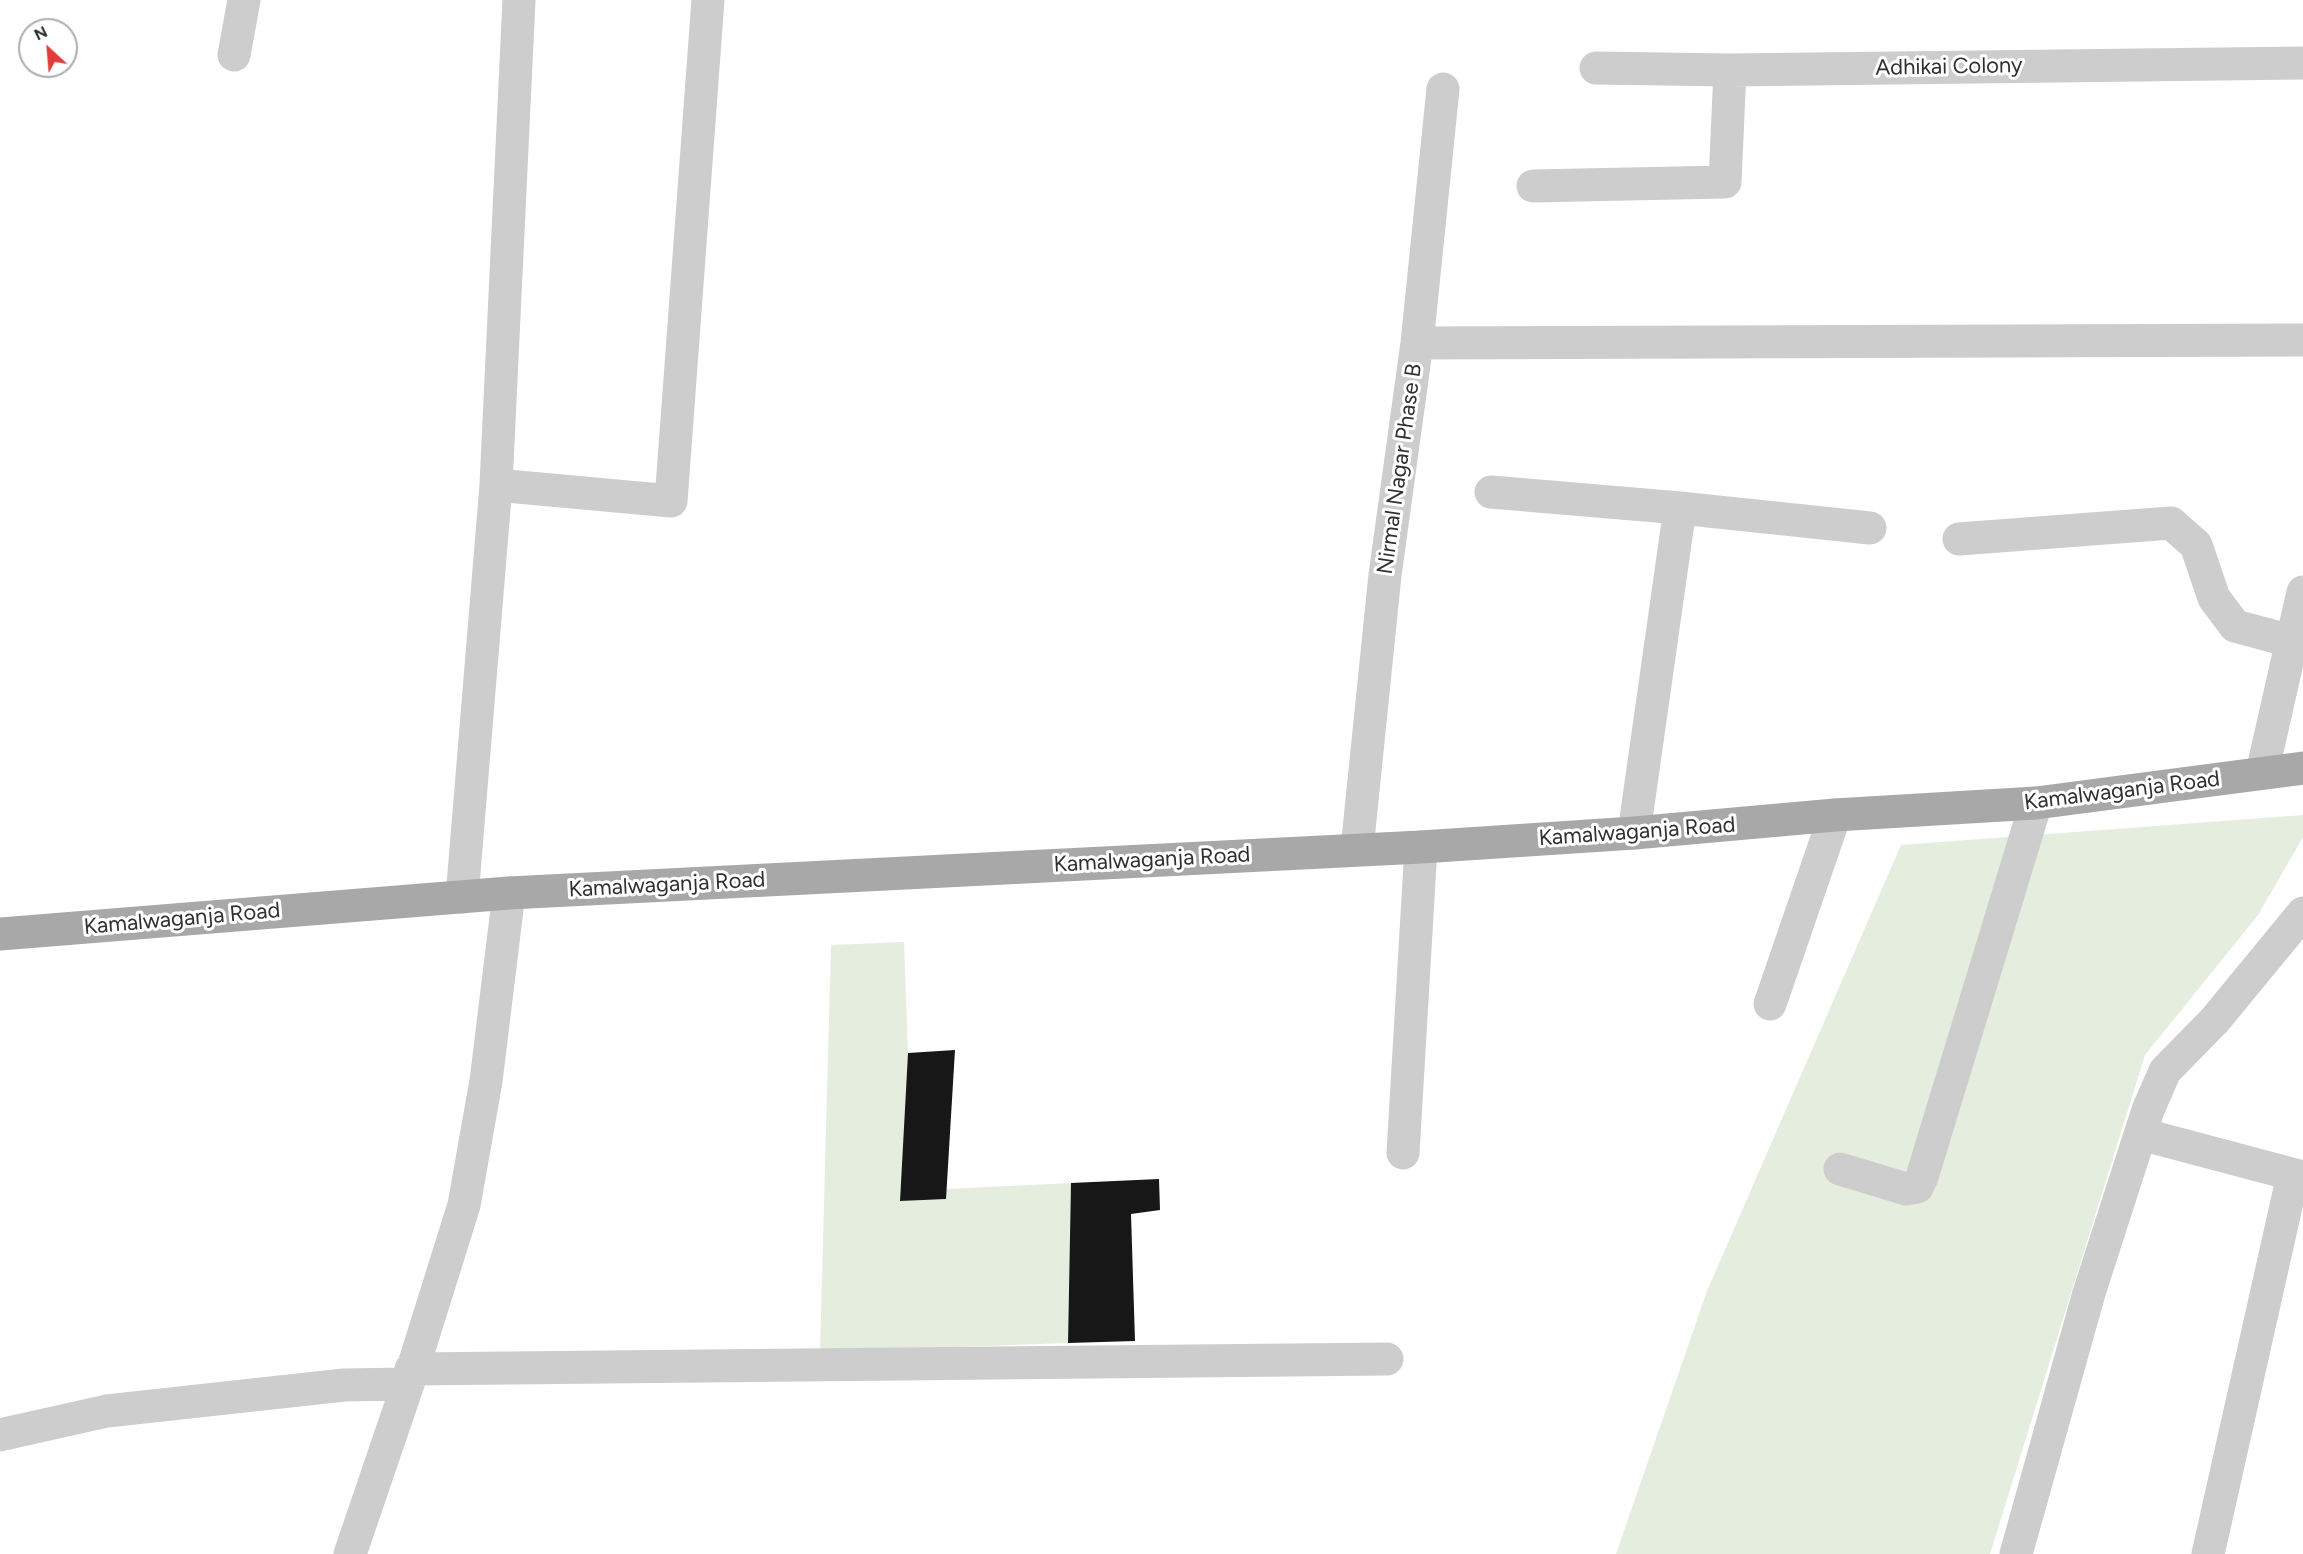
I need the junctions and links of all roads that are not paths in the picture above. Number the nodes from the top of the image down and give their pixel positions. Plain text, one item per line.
1 (244, 0) edge
2 (519, 0) edge
3 (708, 0) edge
4 (234, 55) dead end
5 (2303, 63) edge
6 (1596, 68) dead end
7 (1730, 70) junction
8 (1443, 89) dead end
9 (1533, 186) dead end
10 (2303, 340) edge
11 (1417, 343) junction
12 (496, 486) junction
13 (1491, 492) dead end
14 (1680, 508) junction
15 (1870, 528) dead end
16 (1959, 539) dead end
17 (2303, 592) edge
18 (2291, 641) junction
19 (2303, 768) edge
20 (2262, 773) junction
21 (2036, 802) junction
22 (1835, 815) junction
23 (1634, 833) junction
24 (1421, 847) junction
25 (1357, 849) junction
26 (509, 893) junction
27 (462, 897) junction
28 (2303, 913) edge
29 (0, 934) edge
30 (1770, 1004) dead end
31 (2141, 1134) junction
32 (1403, 1153) dead end
33 (1840, 1169) dead end
34 (2298, 1176) edge
35 (1386, 1359) dead end
36 (410, 1377) junction
37 (0, 1435) edge
38 (350, 1554) edge
39 (2016, 1554) edge
40 (2208, 1554) edge

1 - 4 street
2 - 12 street
3 - 12 street
5 - 7 street, Adhikai Colony
6 - 7 street, Adhikai Colony
7 - 9 street
8 - 11 street, Nirmal Nagar Phase B
10 - 11 street
11 - 25 street, Nirmal Nagar Phase B
12 - 27 street
13 - 14 street
14 - 15 street
14 - 23 street
16 - 18 street
17 - 18 street
18 - 20 street
19 - 20 main road, Kamalwaganja Road
20 - 21 main road, Kamalwaganja Road
21 - 22 main road, Kamalwaganja Road
21 - 33 street
22 - 23 main road, Kamalwaganja Road
22 - 30 street
23 - 24 main road, Kamalwaganja Road
24 - 25 main road, Kamalwaganja Road
24 - 32 street
25 - 26 main road, Kamalwaganja Road
26 - 27 main road, Kamalwaganja Road
26 - 36 street
27 - 29 main road, Kamalwaganja Road
28 - 31 street
31 - 34 street
31 - 39 street
34 - 40 street
35 - 36 street
36 - 37 street
36 - 38 street

